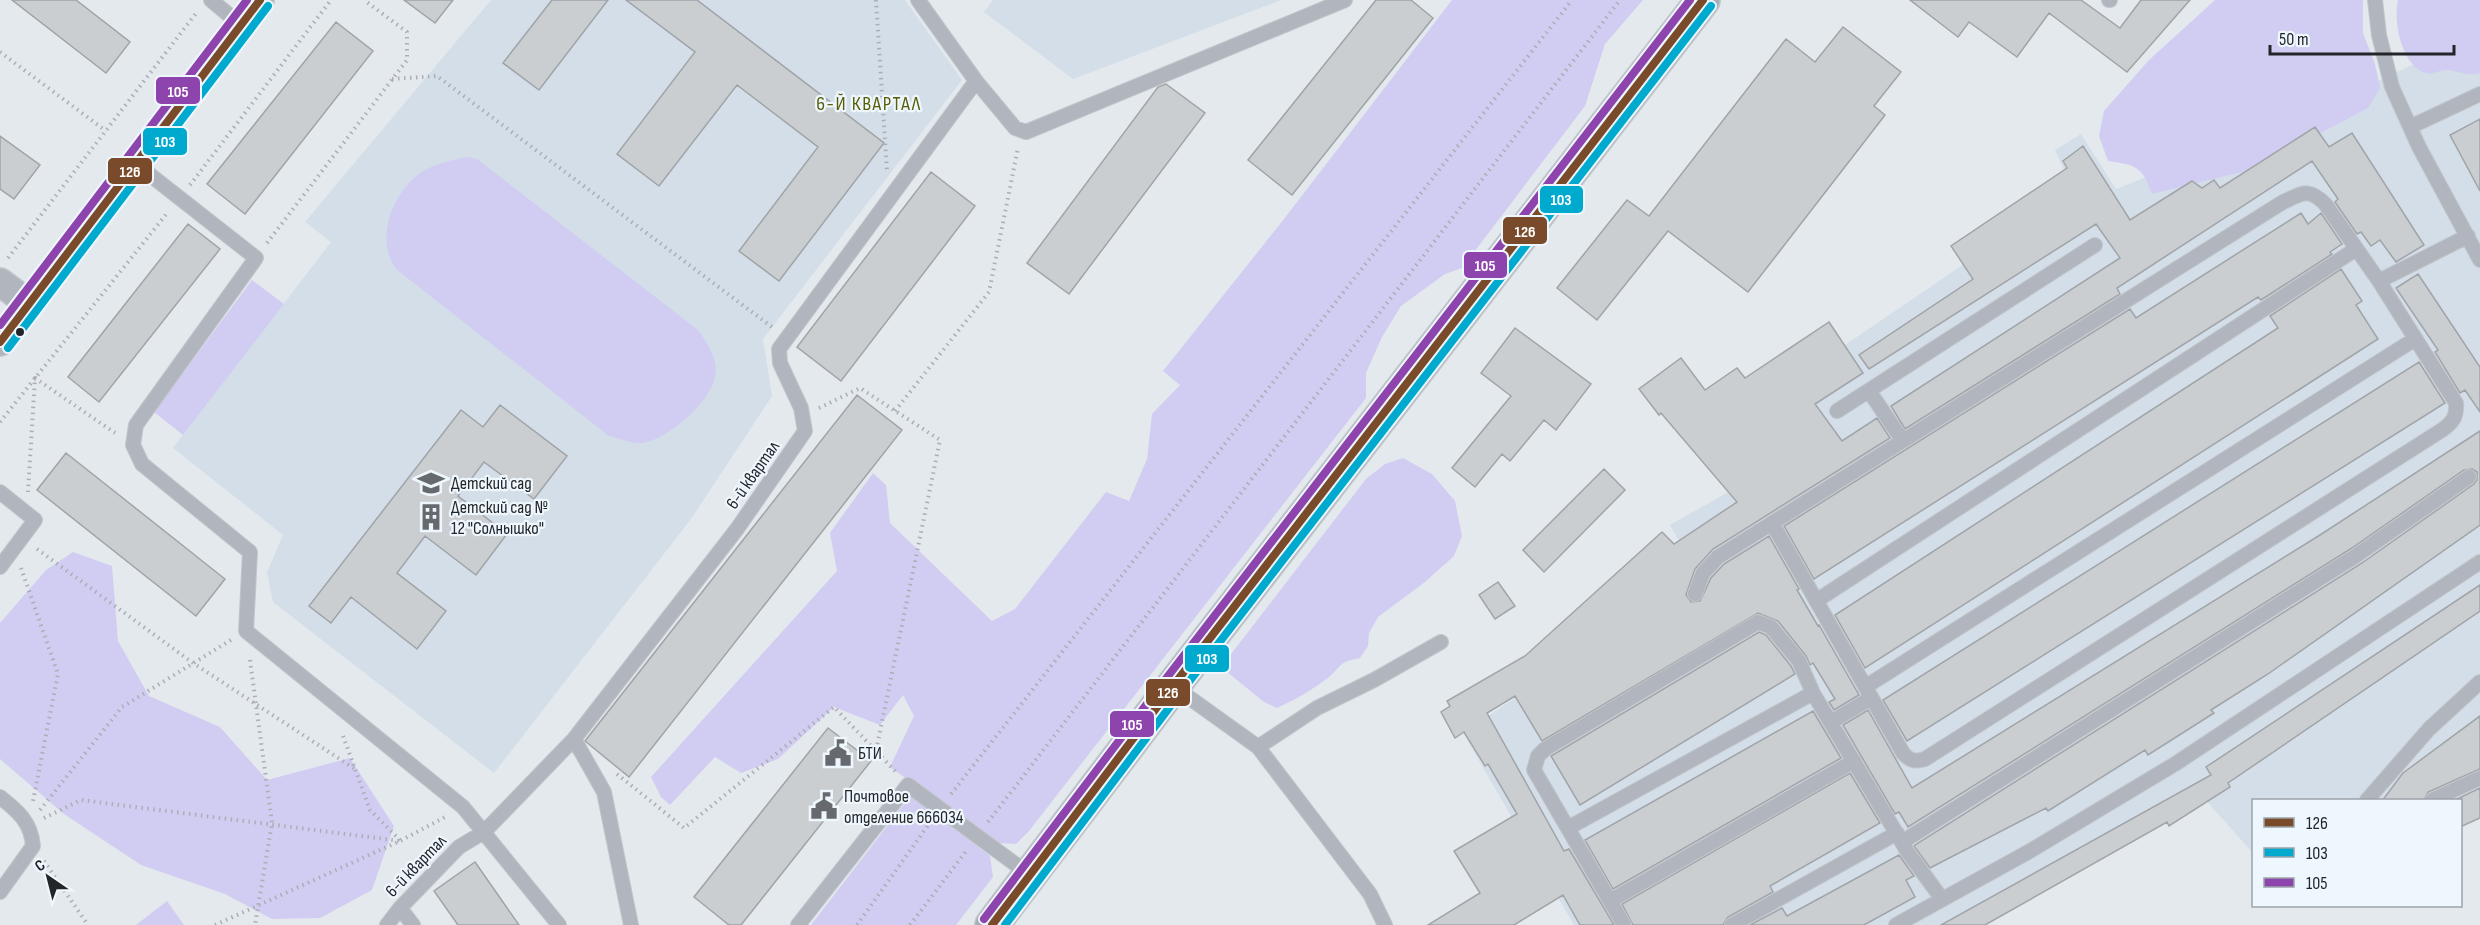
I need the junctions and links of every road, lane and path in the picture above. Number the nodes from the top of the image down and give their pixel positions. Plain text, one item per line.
1 (211, 0) edge
2 (260, 0) edge
3 (331, 0) edge
4 (364, 0) edge
5 (876, 0) edge
6 (918, 0) edge
7 (1345, 0) edge
8 (1572, 0) edge
9 (1620, 0) edge
10 (1703, 0) edge
11 (2375, 0) edge
12 (200, 9) dead end
13 (241, 25) junction
14 (0, 52) edge
15 (392, 79) junction
16 (976, 81) junction
17 (2480, 94) edge
18 (2410, 127) junction
19 (1021, 130) junction
20 (106, 131) junction
21 (135, 163) junction
22 (895, 191) junction
23 (180, 198) junction
24 (2468, 236) junction
25 (2095, 245) dead end
26 (2356, 249) junction
27 (256, 258) junction
28 (2480, 260) edge
29 (3, 271) edge
30 (2379, 281) junction
31 (28, 303) junction
32 (787, 338) junction
33 (2415, 339) junction
34 (0, 342) edge
35 (35, 378) junction
36 (1869, 391) junction
37 (895, 411) junction
38 (1838, 411) dead end
39 (802, 416) junction
40 (0, 422) edge
41 (1903, 441) junction
42 (133, 445) junction
43 (2469, 477) dead end
44 (0, 492) edge
45 (27, 513) junction
46 (1772, 523) junction
47 (18, 543) junction
48 (2480, 562) edge
49 (0, 567) edge
50 (1695, 594) dead end
51 (1816, 602) junction
52 (246, 631) junction
53 (1441, 642) dead end
54 (193, 663) junction
55 (2480, 682) edge
56 (1173, 686) junction
57 (1868, 692) junction
58 (1813, 693) junction
59 (330, 698) junction
60 (256, 704) junction
61 (1831, 722) junction
62 (574, 739) junction
63 (1258, 747) junction
64 (876, 751) junction
65 (1854, 761) junction
66 (355, 769) junction
67 (611, 769) dead end
68 (2480, 770) edge
69 (2474, 781) edge
70 (908, 785) junction
71 (0, 797) edge
72 (2369, 799) edge
73 (2436, 799) edge
74 (463, 807) junction
75 (940, 808) junction
76 (272, 823) junction
77 (28, 825) junction
78 (1568, 828) junction
79 (484, 832) junction
80 (978, 836) junction
81 (1899, 838) junction
82 (400, 841) junction
83 (33, 846) junction
84 (1030, 875) junction
85 (0, 891) edge
86 (1942, 899) junction
87 (1610, 901) junction
88 (258, 906) junction
89 (400, 908) junction
90 (88, 925) edge
91 (215, 925) edge
92 (255, 925) edge
93 (387, 925) edge
94 (413, 925) edge
95 (559, 925) edge
96 (631, 925) edge
97 (798, 925) edge
98 (857, 925) edge
99 (910, 925) edge
100 (992, 925) edge
101 (1385, 925) edge
102 (1624, 925) edge
103 (1732, 925) edge
104 (1896, 925) edge

1 - 13 lane
2 - 13 street
3 - 23 path
4 - 15 path
5 - 22 path
6 - 16 lane
7 - 19 lane
8 - 75 path
9 - 80 path
10 - 56 main road
11 - 18 lane
12 - 20 path
13 - 21 street
14 - 20 path
15 - 27 path
15 - 32 path
16 - 19 lane
16 - 22 lane
17 - 18 lane
18 - 24 lane
19 - 37 path
20 - 29 path
21 - 23 lane
21 - 31 street
22 - 32 lane
23 - 27 lane
23 - 35 path
24 - 28 lane
24 - 30 lane
25 - 36 lane
26 - 30 lane
26 - 41 lane
26 - 51 lane
27 - 42 lane
29 - 31 street
30 - 33 lane
31 - 34 street
32 - 39 lane
33 - 57 lane
33 - 57 lane
35 - 40 path
35 - 42 path
35 - 45 path
36 - 38 lane
36 - 41 lane
37 - 39 path
37 - 64 path
39 - 62 lane, 6-й квартал
41 - 46 lane
42 - 52 lane
43 - 81 lane
44 - 45 lane
45 - 47 lane
46 - 50 lane
46 - 51 lane
47 - 49 lane
47 - 54 path
47 - 77 path
48 - 86 lane
51 - 57 lane
52 - 54 path
52 - 59 lane
52 - 60 path
53 - 63 lane
54 - 60 path
54 - 77 path
55 - 72 lane
56 - 63 lane
56 - 84 main road
57 - 61 lane
58 - 61 lane
58 - 78 lane
58 - 78 lane
59 - 66 path
59 - 74 lane
60 - 66 path
60 - 76 path
61 - 65 lane
62 - 79 lane, 6-й квартал
62 - 96 lane
63 - 101 lane
64 - 67 path
64 - 70 path
65 - 81 lane
65 - 87 lane
66 - 82 path
68 - 69 lane
69 - 73 lane
70 - 75 lane
70 - 97 lane
71 - 77 lane
74 - 79 lane
74 - 82 path
75 - 80 lane
75 - 98 path
76 - 77 path
76 - 82 path
76 - 88 path
77 - 83 lane
78 - 87 lane
79 - 89 lane, 6-й квартал
79 - 95 lane
80 - 84 lane
80 - 99 path
81 - 86 lane
81 - 103 lane
82 - 88 path
83 - 85 lane
83 - 90 path
84 - 100 main road
86 - 104 lane
87 - 102 lane
88 - 91 path
88 - 92 path
89 - 93 lane, 6-й квартал
89 - 94 lane

